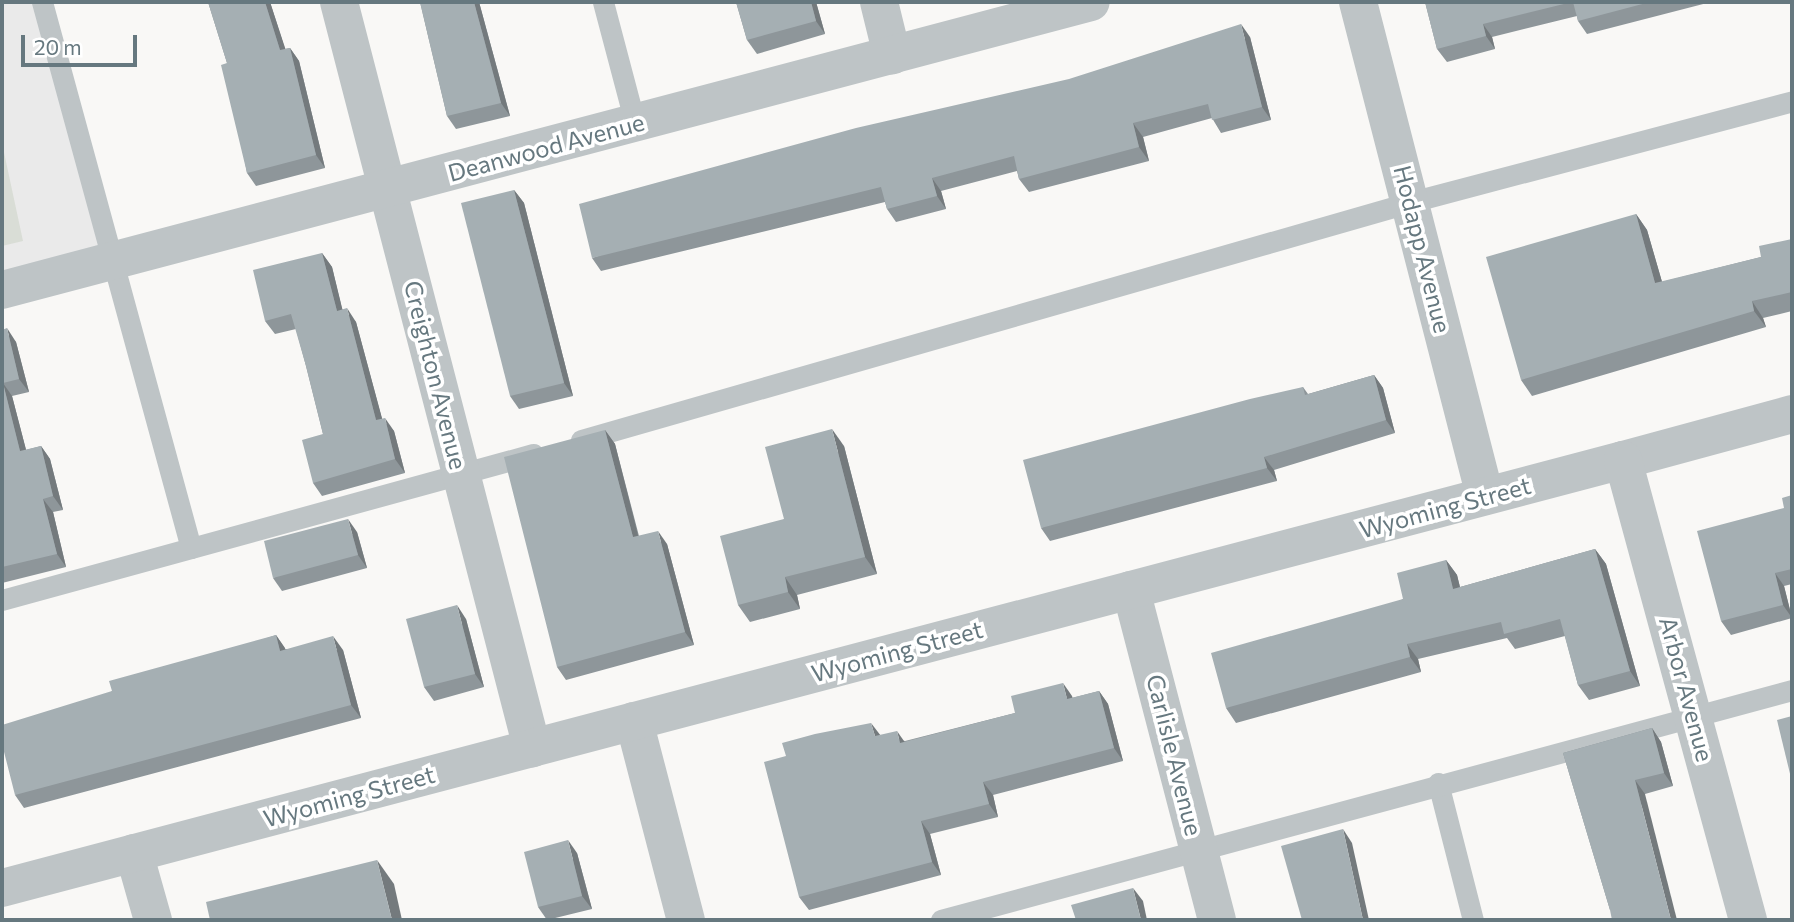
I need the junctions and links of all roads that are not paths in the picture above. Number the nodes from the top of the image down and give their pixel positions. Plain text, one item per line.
1 (42, 2) edge
2 (340, 2) edge
3 (603, 2) edge
4 (879, 2) edge
5 (1091, 2) edge
6 (1358, 2) edge
7 (892, 55) junction
8 (1792, 101) edge
9 (635, 123) junction
10 (388, 189) junction
11 (1411, 201) junction
12 (111, 262) junction
13 (2, 290) edge
14 (1792, 414) edge
15 (1623, 460) junction
16 (461, 475) junction
17 (1485, 496) junction
18 (191, 548) junction
19 (1131, 590) junction
20 (2, 600) edge
21 (1792, 690) edge
22 (1694, 715) junction
23 (634, 721) junction
24 (532, 748) junction
25 (1438, 783) junction
26 (1199, 846) junction
27 (134, 853) junction
28 (2, 888) edge
29 (153, 920) edge
30 (686, 920) edge
31 (946, 920) edge
32 (1217, 920) edge
33 (1473, 920) edge
34 (1748, 920) edge

1 - 12 lane
2 - 10 street, Creighton Avenue
3 - 9 lane
4 - 7 street
5 - 7 street, Deanwood Avenue
6 - 11 street, Hodapp Avenue
7 - 9 street, Deanwood Avenue
8 - 11 lane
9 - 10 street, Deanwood Avenue
10 - 12 street, Deanwood Avenue
10 - 16 street, Creighton Avenue
11 - 16 lane
11 - 17 street, Hodapp Avenue
12 - 13 street, Deanwood Avenue
12 - 18 lane
14 - 15 street, Wyoming Street
15 - 17 street, Wyoming Street
15 - 22 street, Arbor Avenue
16 - 18 lane
16 - 24 street, Creighton Avenue
17 - 19 street, Wyoming Street
18 - 20 lane
19 - 23 street, Wyoming Street
19 - 26 street, Carlisle Avenue
21 - 22 lane
22 - 25 lane
22 - 34 street, Arbor Avenue
23 - 24 street, Wyoming Street
23 - 30 street
24 - 27 street, Wyoming Street
25 - 26 lane
25 - 33 lane
26 - 31 lane
26 - 32 street, Carlisle Avenue
27 - 28 street, Wyoming Street
27 - 29 street

